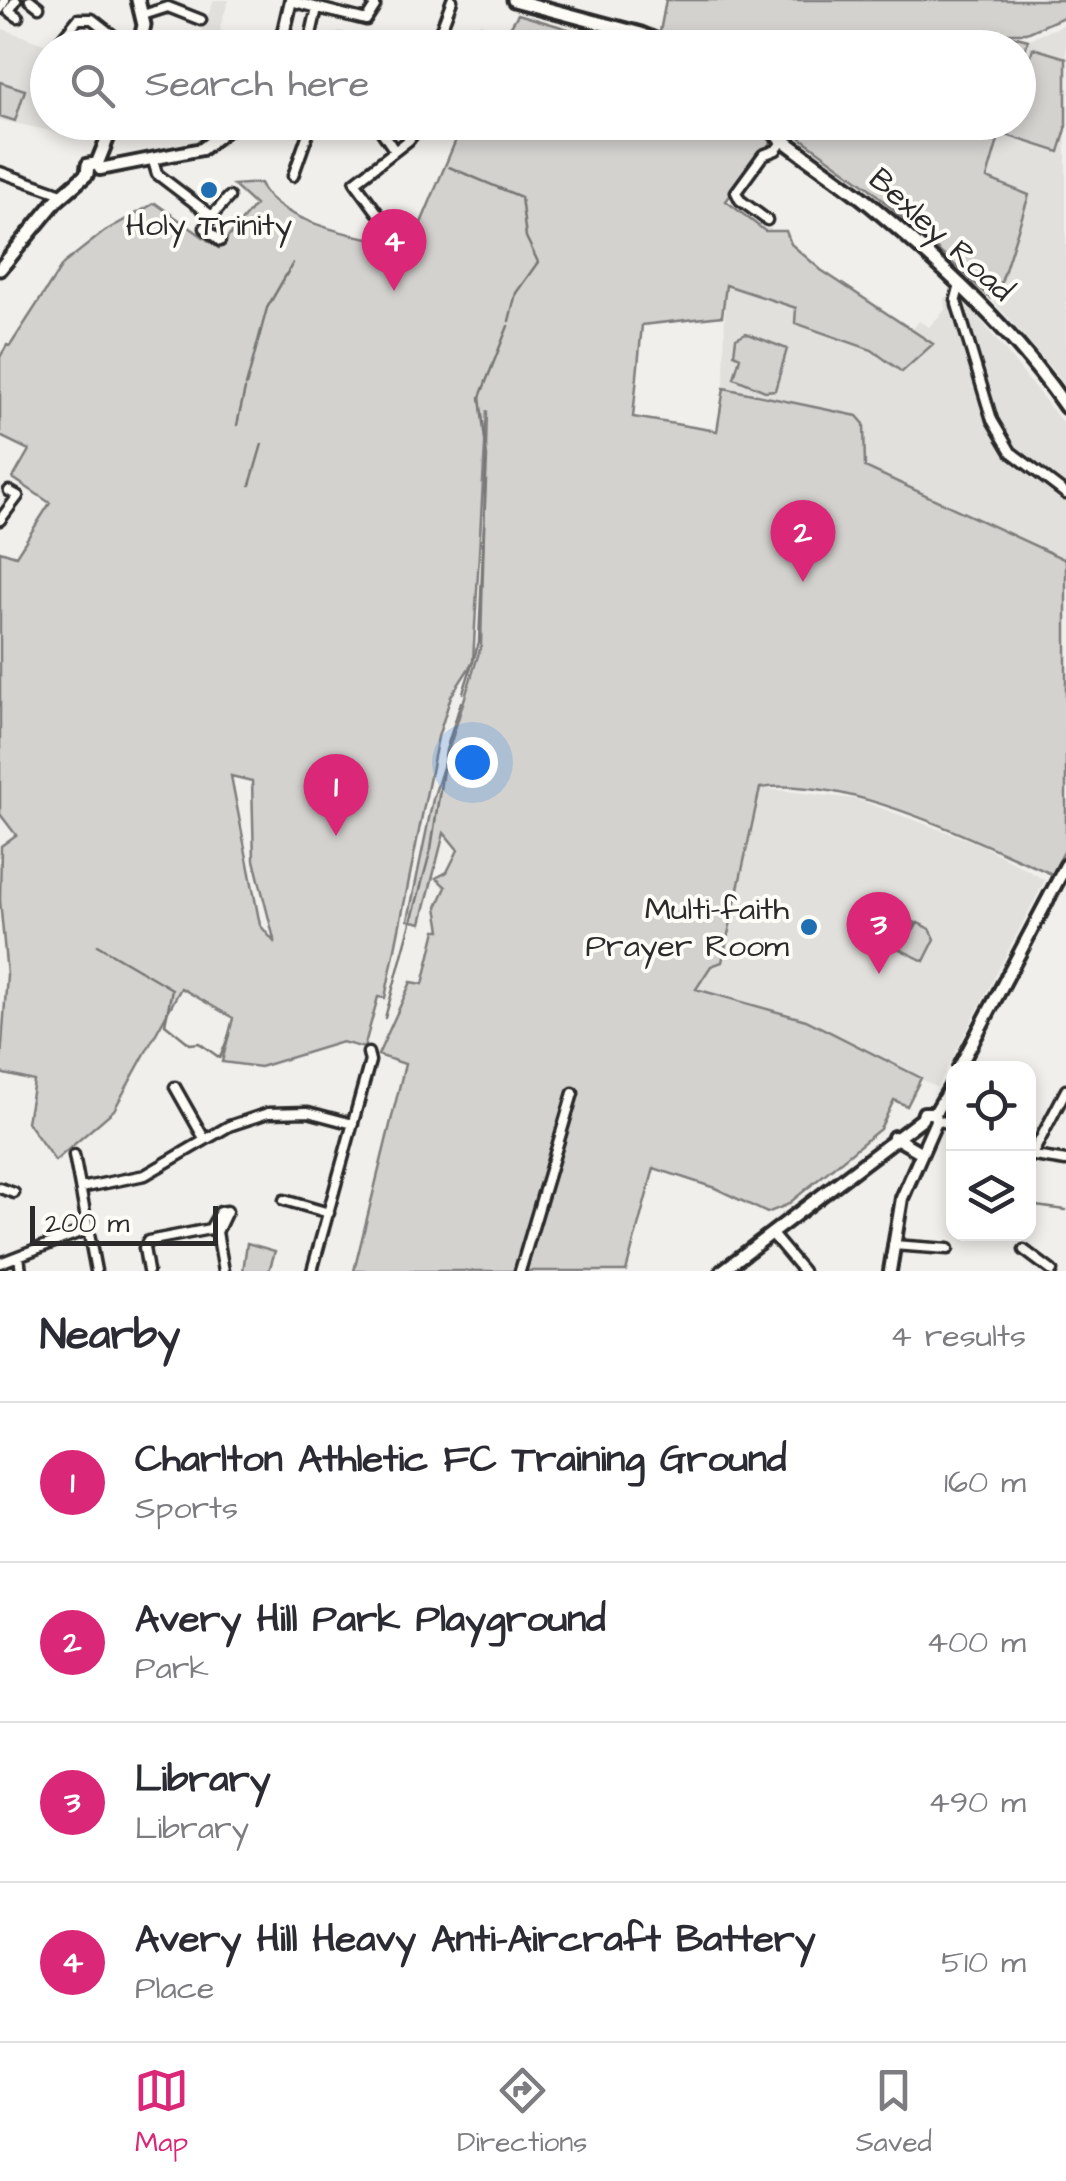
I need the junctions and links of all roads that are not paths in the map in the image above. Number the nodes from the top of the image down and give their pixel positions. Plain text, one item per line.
1 (5, 0) edge
2 (16, 0) edge
3 (30, 0) edge
4 (138, 0) edge
5 (346, 0) edge
6 (370, 0) edge
7 (452, 0) edge
8 (290, 1) edge
9 (518, 3) edge
10 (39, 7) dead end
11 (318, 8) junction
12 (0, 9) edge
13 (342, 14) junction
14 (143, 15) junction
15 (18, 17) dead end
16 (201, 20) dead end
17 (69, 30) edge
18 (107, 30) edge
19 (141, 30) edge
20 (284, 30) edge
21 (312, 30) edge
22 (440, 30) edge
23 (625, 30) edge
24 (107, 140) edge
25 (213, 140) edge
26 (305, 140) edge
27 (386, 140) edge
28 (406, 140) edge
29 (783, 141) joint
30 (395, 151) junction
31 (153, 160) junction
32 (95, 169) junction
33 (0, 172) edge
34 (292, 176) dead end
35 (355, 182) junction
36 (346, 190) dead end
37 (62, 194) junction
38 (229, 197) dead end
39 (377, 212) dead end
40 (212, 216) junction
41 (767, 220) dead end
42 (220, 241) dead end
43 (2, 262) edge
44 (960, 284) junction
45 (1066, 408) edge
46 (9, 491) dead end
47 (1066, 494) edge
48 (0, 520) edge
49 (1066, 865) edge
50 (368, 1053) dead end
51 (963, 1061) edge
52 (175, 1087) dead end
53 (1066, 1090) edge
54 (574, 1093) dead end
55 (946, 1094) edge
56 (931, 1119) junction
57 (354, 1124) junction
58 (946, 1124) edge
59 (894, 1137) junction
60 (206, 1140) junction
61 (1032, 1151) edge
62 (922, 1153) junction
63 (74, 1155) dead end
64 (1036, 1156) edge
65 (1066, 1160) edge
66 (0, 1188) edge
67 (81, 1188) junction
68 (14, 1193) dead end
69 (284, 1200) dead end
70 (329, 1212) junction
71 (88, 1229) junction
72 (772, 1233) junction
73 (893, 1245) junction
74 (948, 1249) dead end
75 (1024, 1250) dead end
76 (19, 1256) junction
77 (0, 1262) edge
78 (21, 1271) edge
79 (96, 1271) edge
80 (148, 1271) edge
81 (224, 1271) edge
82 (312, 1271) edge
83 (520, 1271) edge
84 (722, 1271) edge
85 (804, 1271) edge
86 (890, 1271) edge
87 (1052, 1271) edge

1 - 12 street
2 - 15 street
3 - 10 street
4 - 14 main road
5 - 13 street
6 - 13 street
7 - 22 street
8 - 11 street
8 - 20 street
9 - 23 main road
11 - 13 street
11 - 21 street
14 - 16 street
14 - 19 main road
17 - 18 street
24 - 32 main road
25 - 31 street
26 - 34 street
27 - 30 street
28 - 30 street
29 - 41 street
29 - 44 main road, Bexley Road
30 - 35 street
31 - 32 street
31 - 40 street
32 - 37 main road
33 - 37 street
35 - 36 street
35 - 39 street
37 - 43 main road
38 - 40 street
40 - 42 street
44 - 45 main road, Bexley Road
44 - 47 street
46 - 48 street
49 - 51 street
50 - 57 street
52 - 60 street
53 - 61 street
54 - 83 street
55 - 56 street
56 - 58 street
56 - 59 street
56 - 62 street
57 - 60 street
57 - 70 street
59 - 62 street
59 - 72 street
60 - 67 street
62 - 73 street
63 - 67 street
64 - 65 street
66 - 68 street
67 - 71 street
69 - 70 street
70 - 82 street
71 - 76 street
71 - 79 street
72 - 84 street
72 - 85 street
73 - 74 street
73 - 86 street
75 - 87 street
76 - 77 street
76 - 78 street
80 - 81 street

